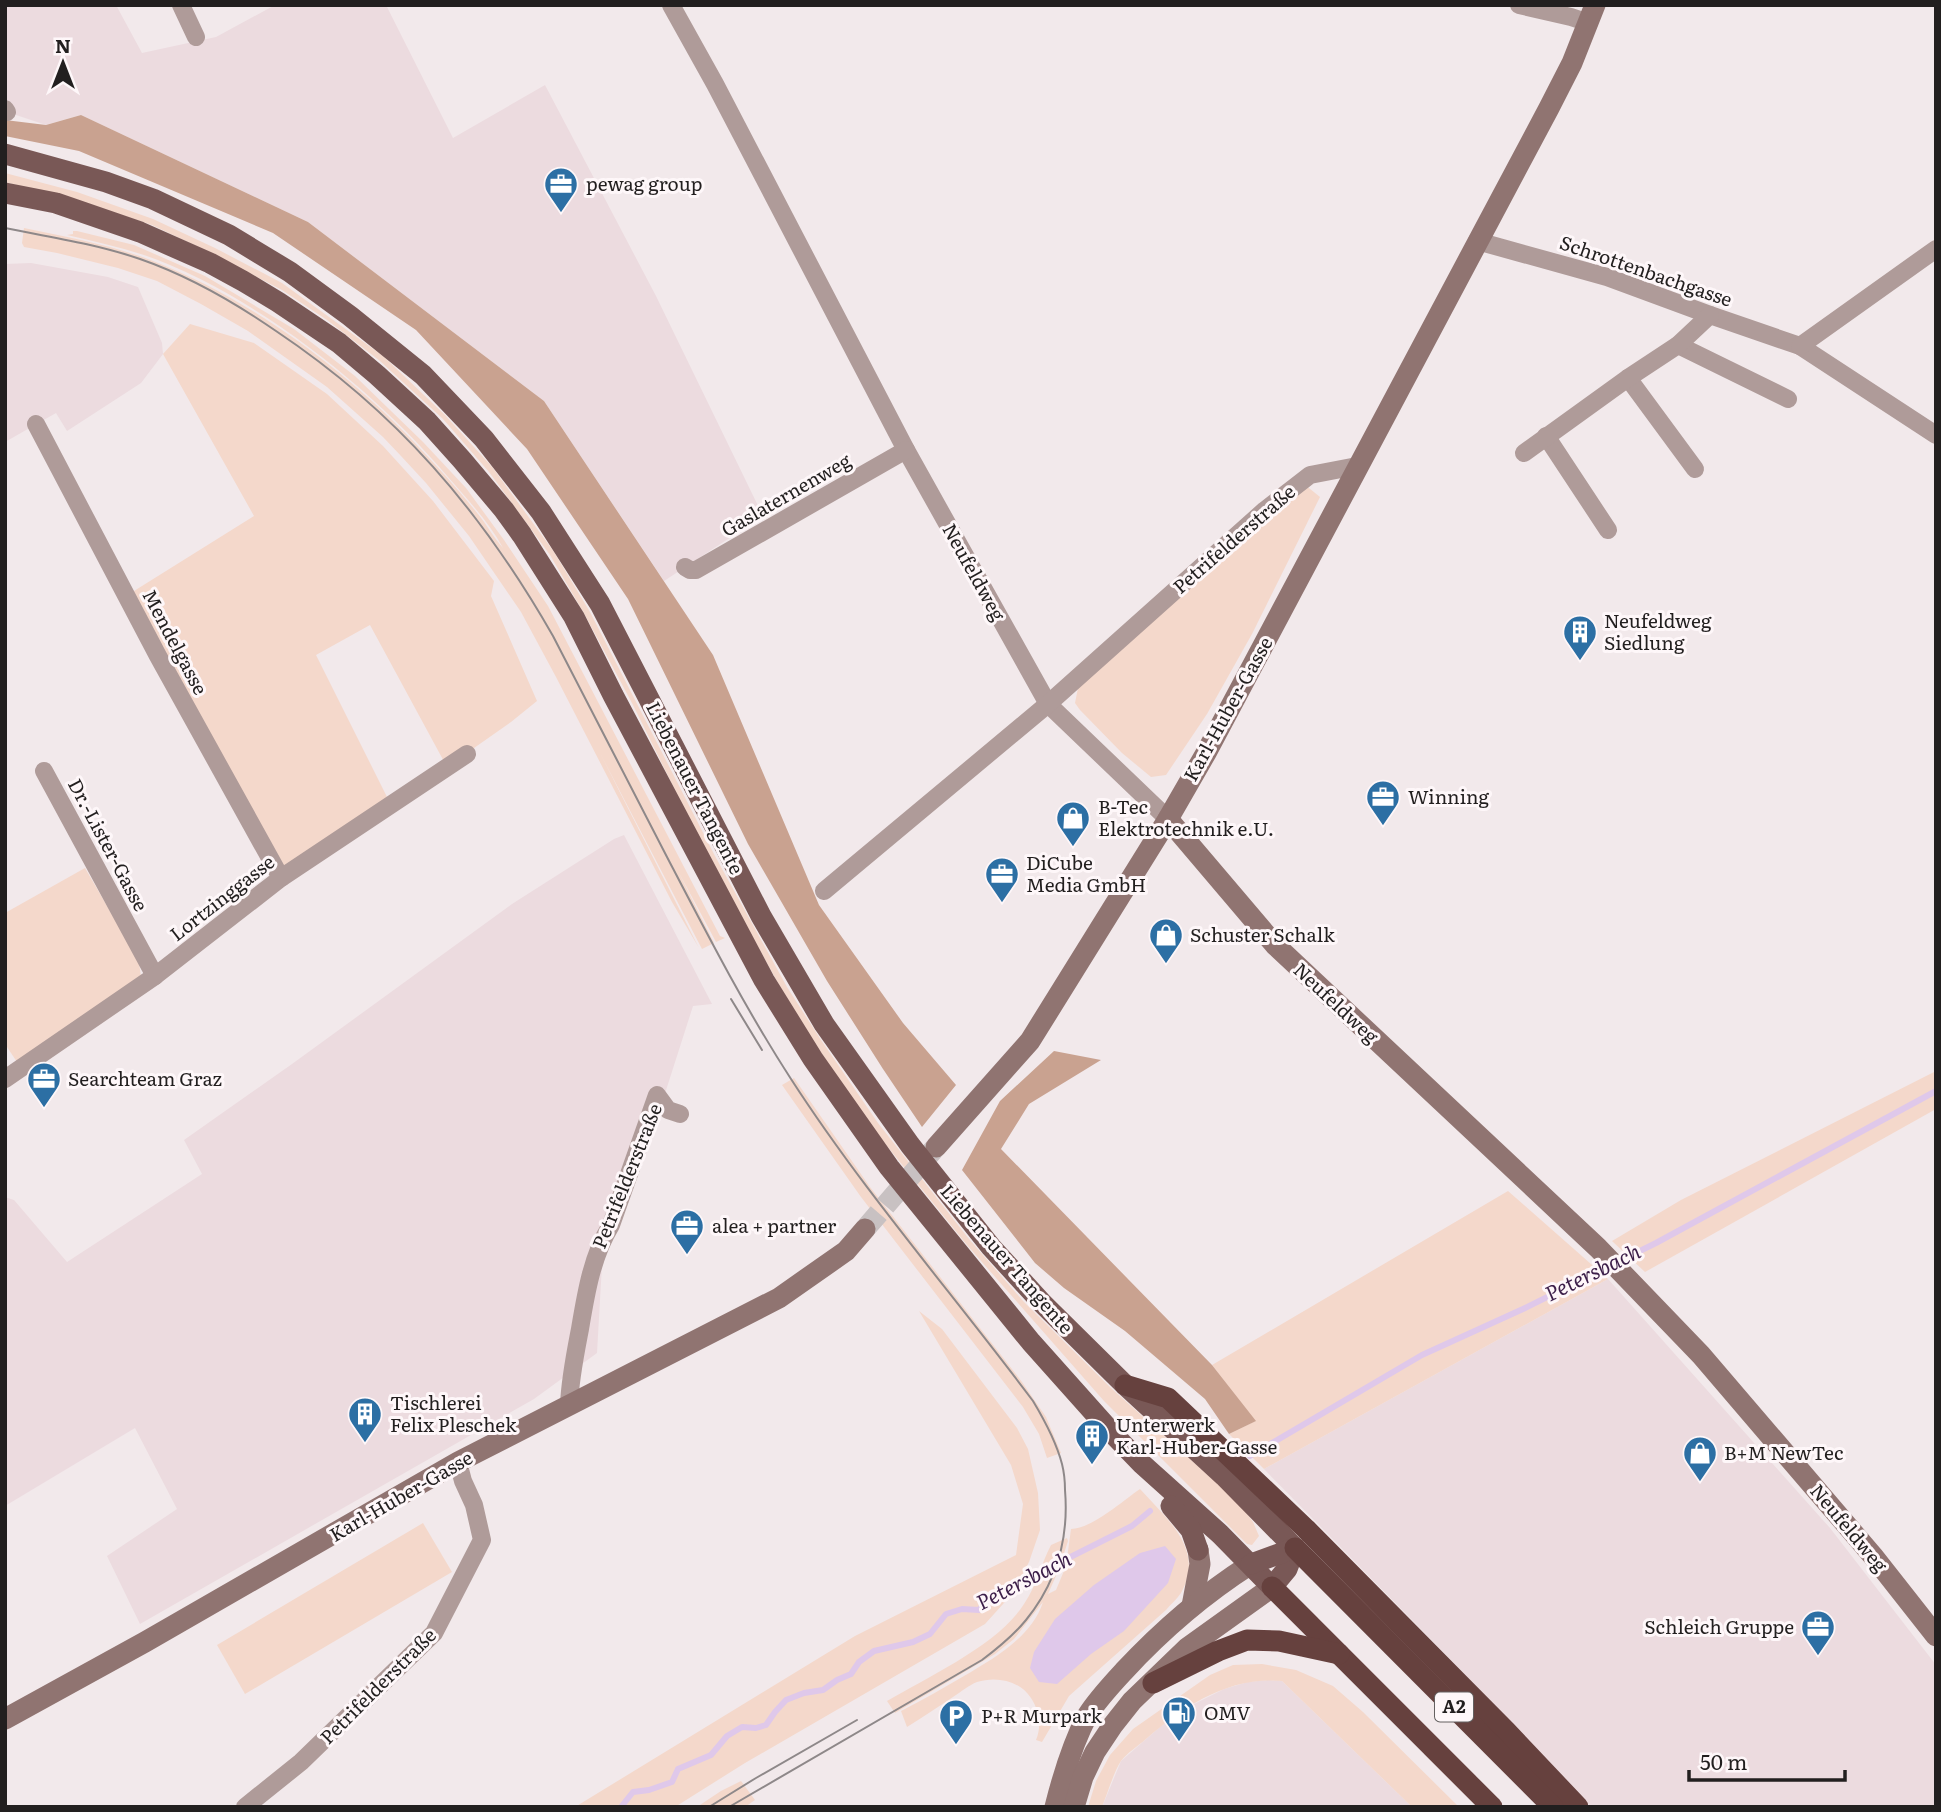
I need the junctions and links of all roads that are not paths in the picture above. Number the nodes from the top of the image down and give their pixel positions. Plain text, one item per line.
1 (181, 5) edge
2 (671, 5) edge
3 (1519, 5) edge
4 (1592, 14) edge
5 (197, 37) dead end
6 (5, 154) edge
7 (5, 193) edge
8 (1477, 241) junction
9 (1936, 249) edge
10 (1710, 315) junction
11 (1678, 345) junction
12 (1800, 346) junction
13 (1628, 377) junction
14 (1788, 399) dead end
15 (36, 424) dead end
16 (1936, 435) edge
17 (1546, 436) junction
18 (906, 450) junction
19 (1524, 453) dead end
20 (1357, 467) junction
21 (1695, 468) dead end
22 (1608, 530) dead end
23 (685, 567) dead end
24 (1048, 704) junction
25 (467, 754) dead end
26 (44, 771) dead end
27 (1168, 819) junction
28 (281, 878) junction
29 (824, 891) dead end
30 (155, 976) junction
31 (5, 1079) edge
32 (680, 1114) dead end
33 (936, 1147) tunnel mouth
34 (866, 1229) tunnel mouth
35 (1125, 1385) junction
36 (569, 1405) junction
37 (458, 1462) junction
38 (1142, 1464) junction
39 (1295, 1548) junction
40 (1251, 1564) junction
41 (1272, 1587) junction
42 (1192, 1606) junction
43 (1936, 1636) edge
44 (1339, 1654) junction
45 (1153, 1683) junction
46 (5, 1719) edge
47 (245, 1807) edge
48 (1055, 1807) edge
49 (1074, 1807) edge
50 (1492, 1807) edge
51 (1553, 1807) edge
52 (1578, 1807) edge

1 - 5 street
2 - 18 street, Neufeldweg
3 - 4 street
4 - 8 main road
6 - 35 main road, Liebenauer Tangente
7 - 38 main road, Liebenauer Tangente
8 - 10 street, Schrottenbachgasse
8 - 20 main road
9 - 12 street
10 - 11 street
10 - 12 street, Schrottenbachgasse
11 - 13 street
11 - 14 street
12 - 16 street, Schrottenbachgasse
13 - 17 street
13 - 21 street
15 - 28 street, Mendelgasse
17 - 19 street
17 - 22 street
18 - 23 street, Gaslaternenweg
18 - 24 street, Neufeldweg
20 - 24 street, Petrifelderstraße
20 - 27 main road, Karl-Huber-Gasse
24 - 27 street, Neufeldweg
24 - 29 street, Petrifelderstraße
25 - 28 street, Lortzinggasse
26 - 30 street, Dr.-Lister-Gasse
27 - 33 main road, Karl-Huber-Gasse
27 - 43 main road, Neufeldweg
28 - 30 street, Lortzinggasse
30 - 31 street, Lortzinggasse
32 - 36 street, Petrifelderstraße
34 - 36 main road, Karl-Huber-Gasse
35 - 39 main road, Liebenauer Tangente
35 - 52 highway
36 - 37 main road, Karl-Huber-Gasse
37 - 46 main road, Karl-Huber-Gasse
37 - 47 street, Petrifelderstraße
38 - 40 main road, Liebenauer Tangente
38 - 42 main road
39 - 40 main road
39 - 41 main road
39 - 51 highway, A2
40 - 41 main road, Liebenauer Tangente
40 - 42 main road
41 - 44 highway, A2
41 - 45 main road
42 - 48 main road
44 - 45 highway
44 - 50 highway, A2
45 - 49 main road

